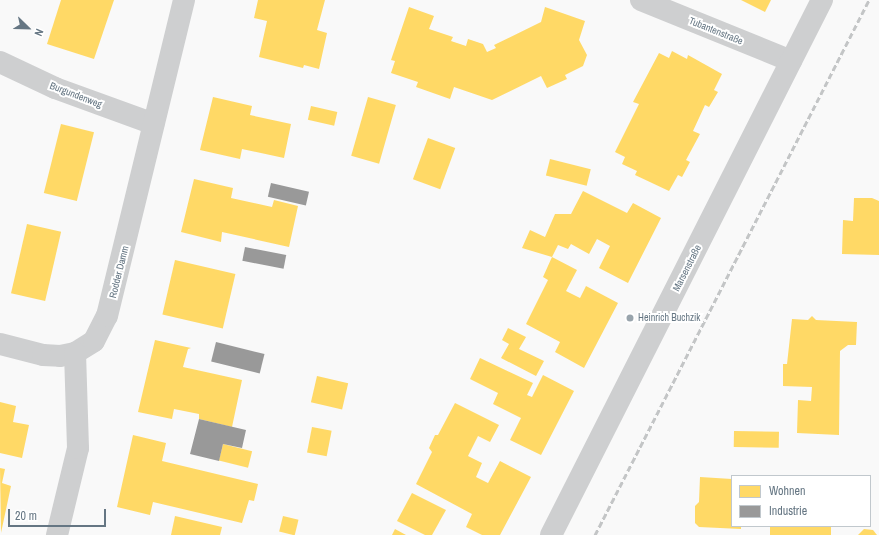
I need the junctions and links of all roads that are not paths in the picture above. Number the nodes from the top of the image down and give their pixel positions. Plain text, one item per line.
1 (184, 0) edge
2 (641, 0) edge
3 (822, 0) edge
4 (792, 61) junction
5 (0, 62) edge
6 (154, 124) junction
7 (0, 344) edge
8 (75, 353) junction
9 (57, 535) edge
10 (551, 535) edge

1 - 6 street, Rodder Damm
2 - 4 street, Tubantenstraße
3 - 4 street, Marsenstraße
4 - 10 street, Marsenstraße
5 - 6 street, Burgundenweg
6 - 8 street, Rodder Damm
7 - 8 street
8 - 9 street

